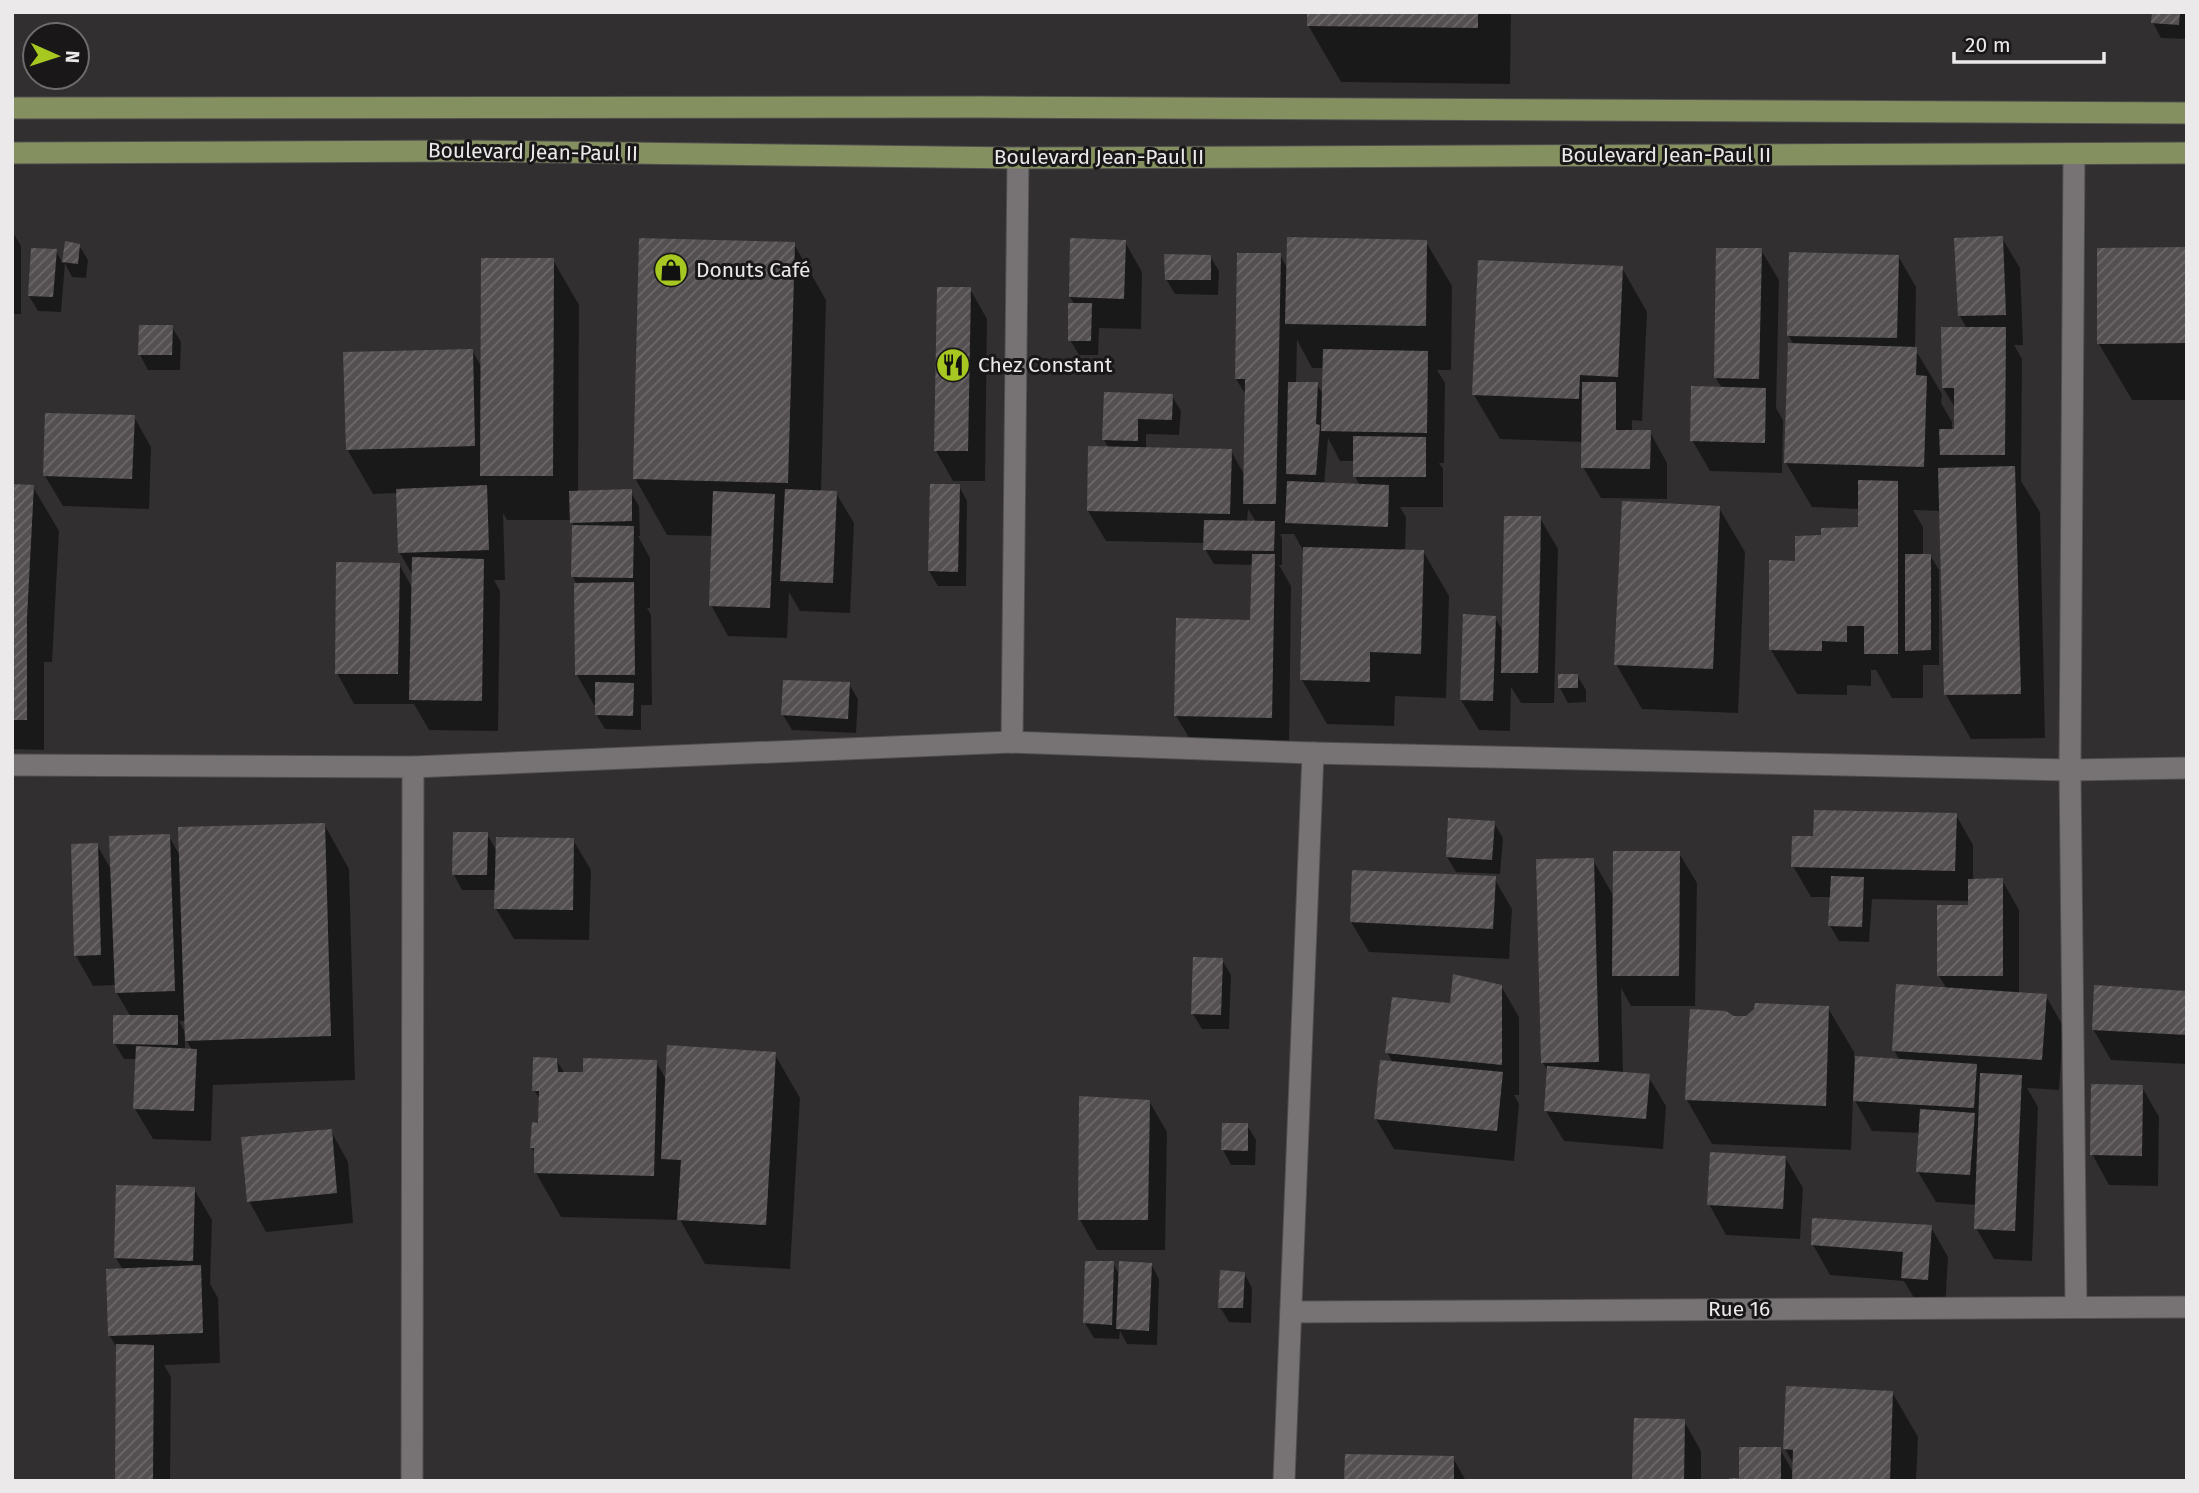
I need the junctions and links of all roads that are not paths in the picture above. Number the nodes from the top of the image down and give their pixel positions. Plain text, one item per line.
1 (12, 108) edge
2 (2187, 113) edge
3 (12, 153) edge
4 (2187, 153) edge
5 (2074, 154) junction
6 (1018, 158) junction
7 (1012, 742) junction
8 (1313, 753) junction
9 (12, 765) edge
10 (413, 767) junction
11 (2187, 768) edge
12 (2070, 770) junction
13 (2076, 1307) junction
14 (2187, 1307) edge
15 (1291, 1312) junction
16 (412, 1481) edge
17 (1284, 1481) edge

1 - 2 main road, Boulevard Jean-Paul II
3 - 6 main road, Boulevard Jean-Paul II
4 - 5 main road, Boulevard Jean-Paul II
5 - 6 main road, Boulevard Jean-Paul II
5 - 12 street
6 - 7 street
7 - 8 street
7 - 10 street
8 - 12 street
8 - 15 street
9 - 10 street
10 - 16 street
11 - 12 street
12 - 13 street
13 - 14 street, Rue 16
13 - 15 street, Rue 16
15 - 17 street

